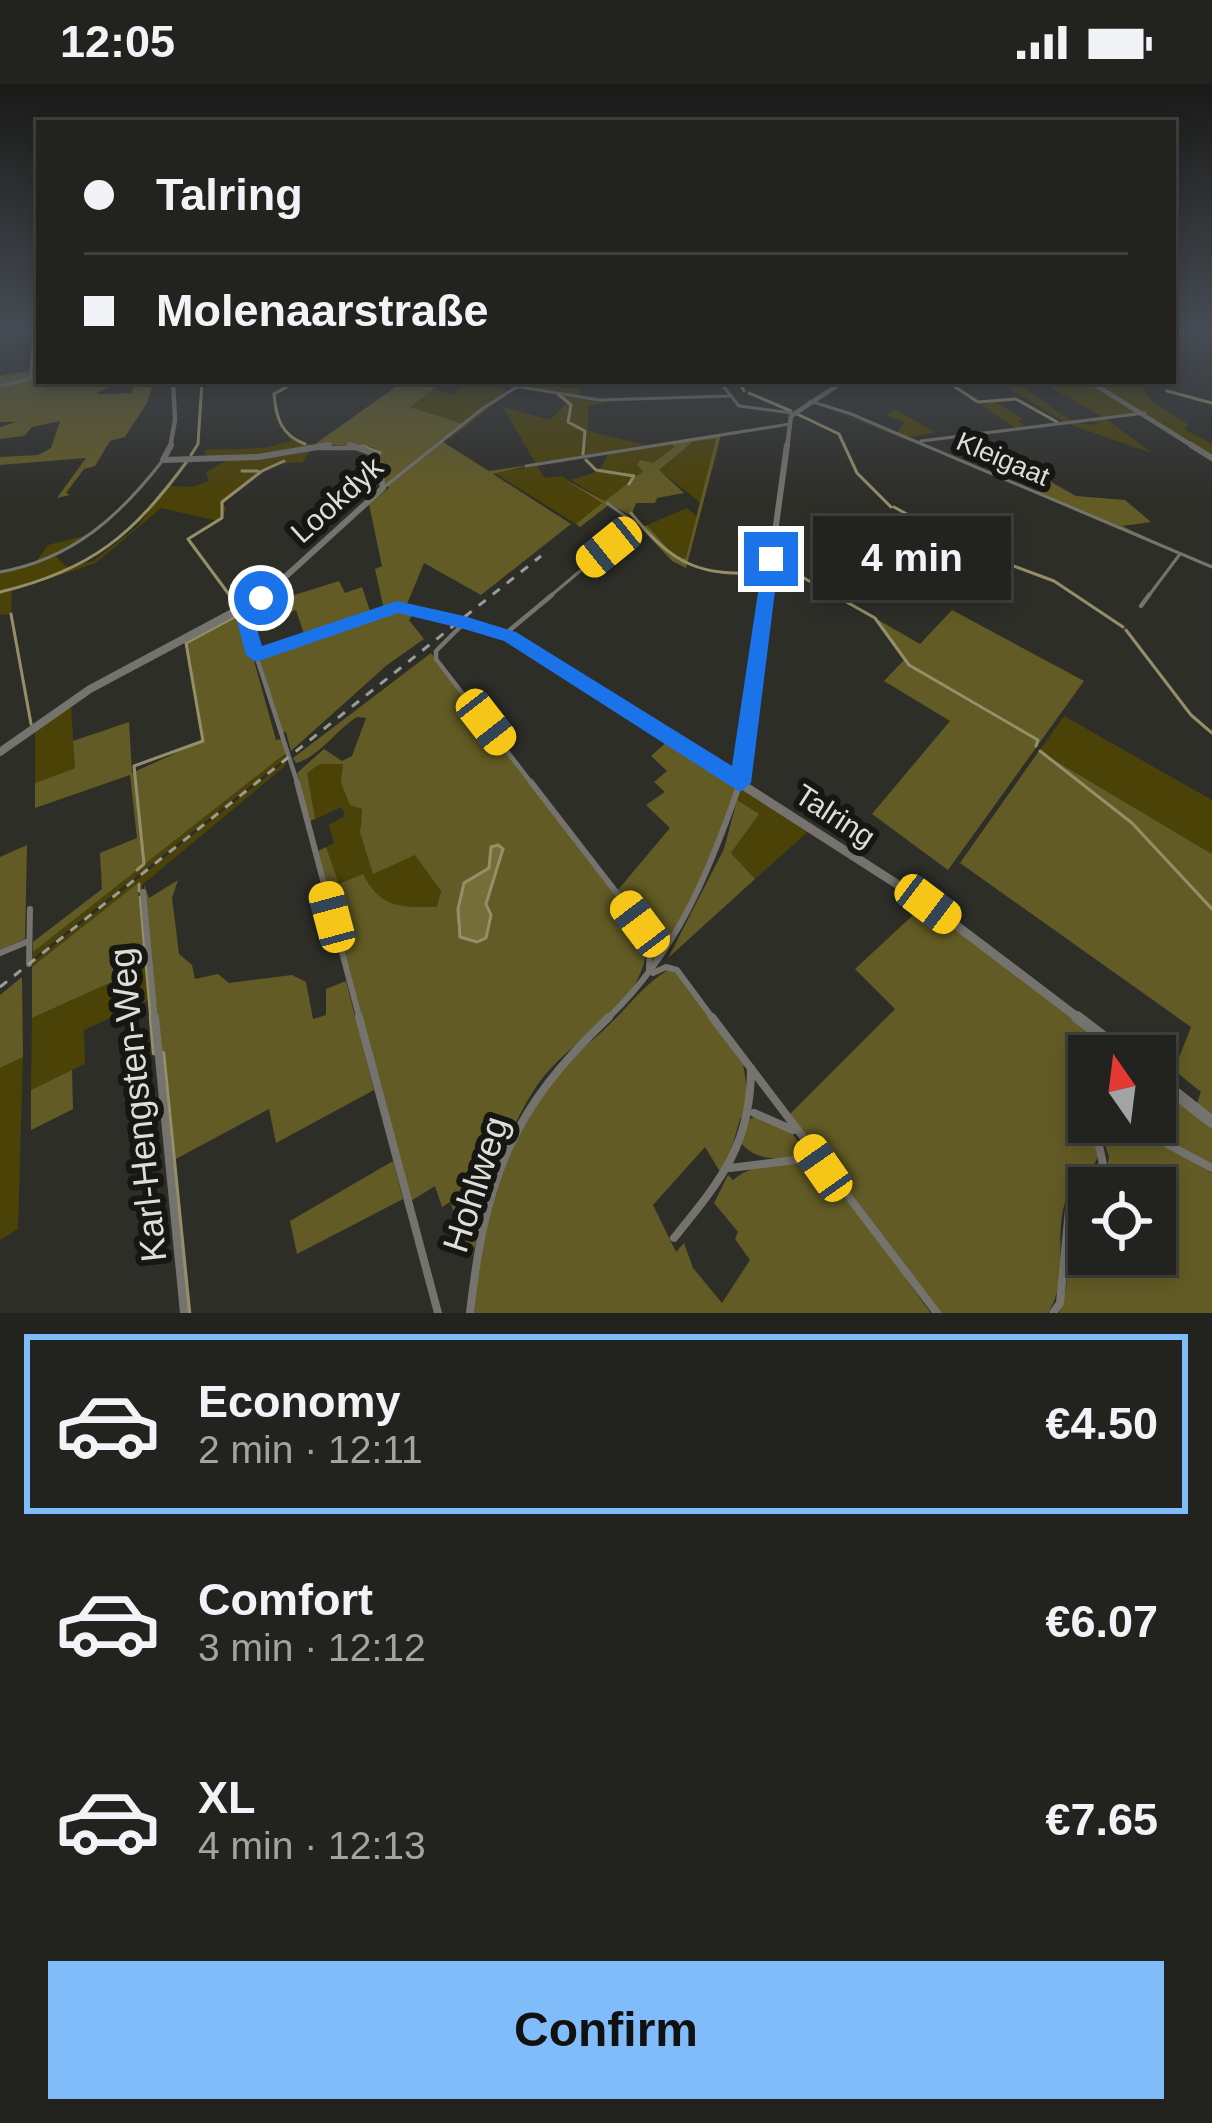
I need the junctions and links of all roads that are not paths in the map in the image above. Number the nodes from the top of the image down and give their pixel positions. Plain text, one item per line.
1 (173, 384) edge
2 (500, 384) edge
3 (522, 384) edge
4 (721, 384) edge
5 (838, 384) edge
6 (1095, 384) edge
7 (517, 388) junction
8 (730, 396) junction
9 (810, 401) junction
10 (1145, 413) junction
11 (791, 420) junction
12 (916, 441) junction
13 (1212, 458) edge
14 (164, 460) junction
15 (526, 466) dead end
16 (383, 488) junction
17 (607, 503) dead end
18 (1180, 554) junction
19 (1212, 568) edge
20 (0, 572) edge
21 (1141, 606) dead end
22 (243, 610) junction
23 (464, 623) junction
24 (505, 634) junction
25 (256, 655) junction
26 (0, 752) edge
27 (740, 783) junction
28 (143, 892) dead end
29 (30, 909) dead end
30 (29, 941) junction
31 (0, 953) edge
32 (29, 964) dead end
33 (648, 976) junction
34 (1100, 1035) edge
35 (751, 1068) junction
36 (1176, 1094) edge
37 (752, 1112) junction
38 (1212, 1122) edge
39 (798, 1132) junction
40 (1098, 1143) edge
41 (1165, 1143) edge
42 (730, 1168) junction
43 (823, 1168) junction
44 (1212, 1168) edge
45 (674, 1238) dead end
46 (184, 1313) edge
47 (438, 1313) edge
48 (470, 1313) edge
49 (937, 1313) edge
50 (1053, 1313) edge

1 - 14 street
2 - 7 street
3 - 7 street, Lookdyk
4 - 8 street
5 - 9 street
6 - 10 street
7 - 8 street
7 - 16 street, Lookdyk
8 - 11 street
9 - 11 street
9 - 12 street, Kleigaat
10 - 12 street
10 - 13 street
11 - 15 street
11 - 27 street
12 - 18 street, Kleigaat
14 - 16 street
14 - 20 street
16 - 22 street, Lookdyk
17 - 24 street
18 - 19 street, Kleigaat
18 - 21 street
22 - 25 street
22 - 26 street, Lookdyk
23 - 24 street, Talring
23 - 25 street, Talring
23 - 33 street
24 - 27 street, Talring
25 - 47 street
27 - 33 street, Hohlweg
27 - 34 street, Talring
28 - 46 street, Karl-Hengsten-Weg
29 - 30 street
30 - 31 street
30 - 32 street
33 - 35 street
33 - 48 street, Hohlweg
35 - 37 street
35 - 39 street
36 - 38 street
37 - 39 street
37 - 42 street
39 - 43 street
40 - 50 street
41 - 44 street
42 - 43 street
42 - 45 street
43 - 49 street

